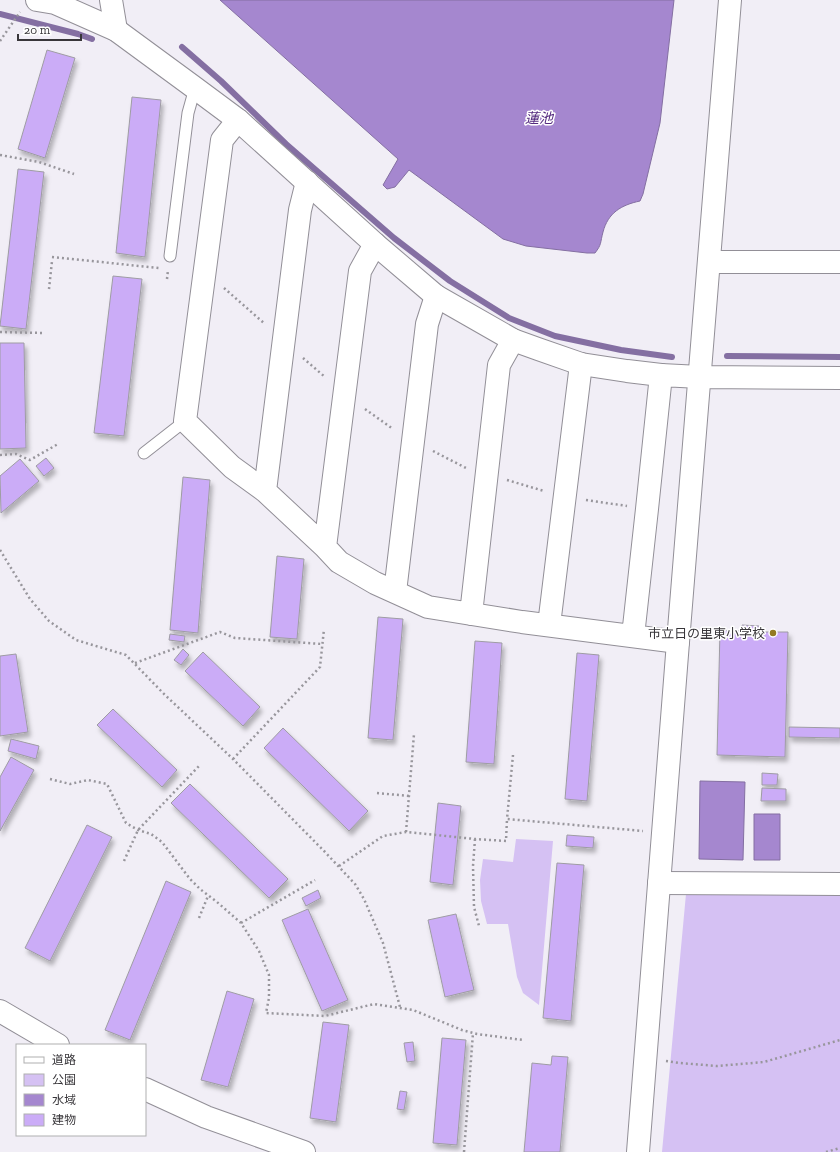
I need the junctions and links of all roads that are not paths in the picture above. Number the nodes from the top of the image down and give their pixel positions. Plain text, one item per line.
1 (111, 0) edge
2 (730, 0) edge
3 (29, 6) edge
4 (116, 30) junction
5 (195, 88) junction
6 (238, 120) junction
7 (307, 182) junction
8 (375, 244) junction
9 (170, 256) dead end
10 (709, 262) junction
11 (840, 262) edge
12 (436, 296) junction
13 (513, 340) junction
14 (581, 364) junction
15 (661, 375) junction
16 (700, 377) junction
17 (840, 378) edge
18 (185, 421) junction
19 (144, 453) dead end
20 (265, 491) junction
21 (326, 547) junction
22 (395, 592) junction
23 (471, 614) junction
24 (549, 625) junction
25 (633, 636) junction
26 (678, 642) junction
27 (659, 883) junction
28 (840, 884) edge
29 (0, 1011) edge
30 (56, 1044) edge
31 (146, 1089) edge
32 (304, 1152) edge
33 (638, 1152) edge

1 - 4 street
2 - 10 street
3 - 4 street
4 - 5 street
5 - 6 street
5 - 9 lane
6 - 7 street
6 - 18 street
7 - 8 street
7 - 20 street
8 - 12 street
8 - 21 street
10 - 11 street
10 - 16 street
12 - 13 street
12 - 22 street
13 - 14 street
13 - 23 street
14 - 15 street
14 - 24 street
15 - 16 street
15 - 25 street
16 - 17 street
16 - 26 street
18 - 19 lane
18 - 20 street
20 - 21 street
21 - 22 street
22 - 23 street
23 - 24 street
24 - 25 street
25 - 26 street
26 - 27 street
27 - 28 street
27 - 33 street
29 - 30 street
31 - 32 street

